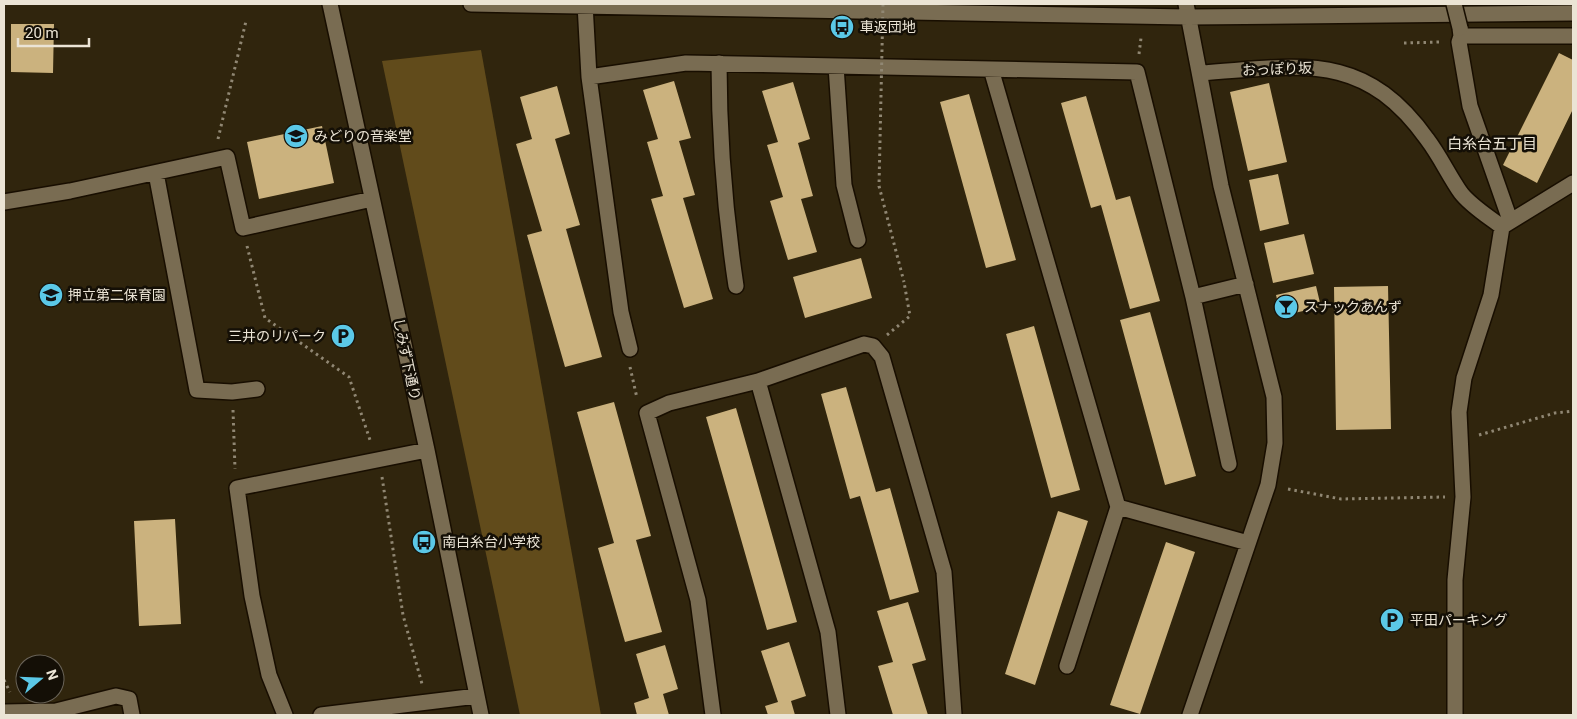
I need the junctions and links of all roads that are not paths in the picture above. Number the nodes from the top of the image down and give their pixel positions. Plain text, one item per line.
1 (330, 4) edge
2 (471, 4) edge
3 (1454, 4) edge
4 (585, 5) edge
5 (1350, 9) edge
6 (1187, 10) edge
7 (1573, 13) edge
8 (1460, 35) junction
9 (1573, 36) edge
10 (719, 64) junction
11 (836, 66) junction
12 (991, 69) junction
13 (1200, 73) junction
14 (589, 77) junction
15 (156, 173) junction
16 (1573, 183) edge
17 (372, 199) junction
18 (4, 202) edge
19 (1506, 224) junction
20 (858, 240) dead end
21 (1246, 284) junction
22 (736, 286) dead end
23 (1193, 297) junction
24 (630, 349) road end
25 (758, 381) junction
26 (257, 388) dead end
27 (428, 450) junction
28 (1230, 464) dead end
29 (1118, 507) junction
30 (1248, 543) junction
31 (1067, 666) dead end
32 (477, 696) junction
33 (4, 712) edge
34 (132, 715) edge
35 (285, 715) edge
36 (321, 715) edge
37 (481, 715) edge
38 (713, 715) edge
39 (838, 715) edge
40 (954, 715) edge
41 (1190, 715) edge
42 (1455, 715) edge

1 - 17 street, しみず下通り
2 - 4 street
3 - 8 street, bridge
4 - 6 street
4 - 14 street
5 - 6 street
5 - 7 street
6 - 13 street
8 - 9 street
8 - 19 street
10 - 11 street
10 - 14 street
10 - 22 street
11 - 12 street
11 - 20 street
12 - 23 street
12 - 29 street
13 - 19 street, おっぽり坂
13 - 21 street
14 - 24 street
15 - 17 street
15 - 18 street
15 - 26 street
16 - 19 street
17 - 27 street, しみず下通り
19 - 42 street
21 - 23 street
21 - 30 street
23 - 28 street
25 - 38 street
25 - 39 street
25 - 40 street
27 - 32 street, しみず下通り
27 - 35 street
29 - 30 street
29 - 31 street
30 - 41 street
32 - 36 street
32 - 37 street, しみず下通り
33 - 34 street

